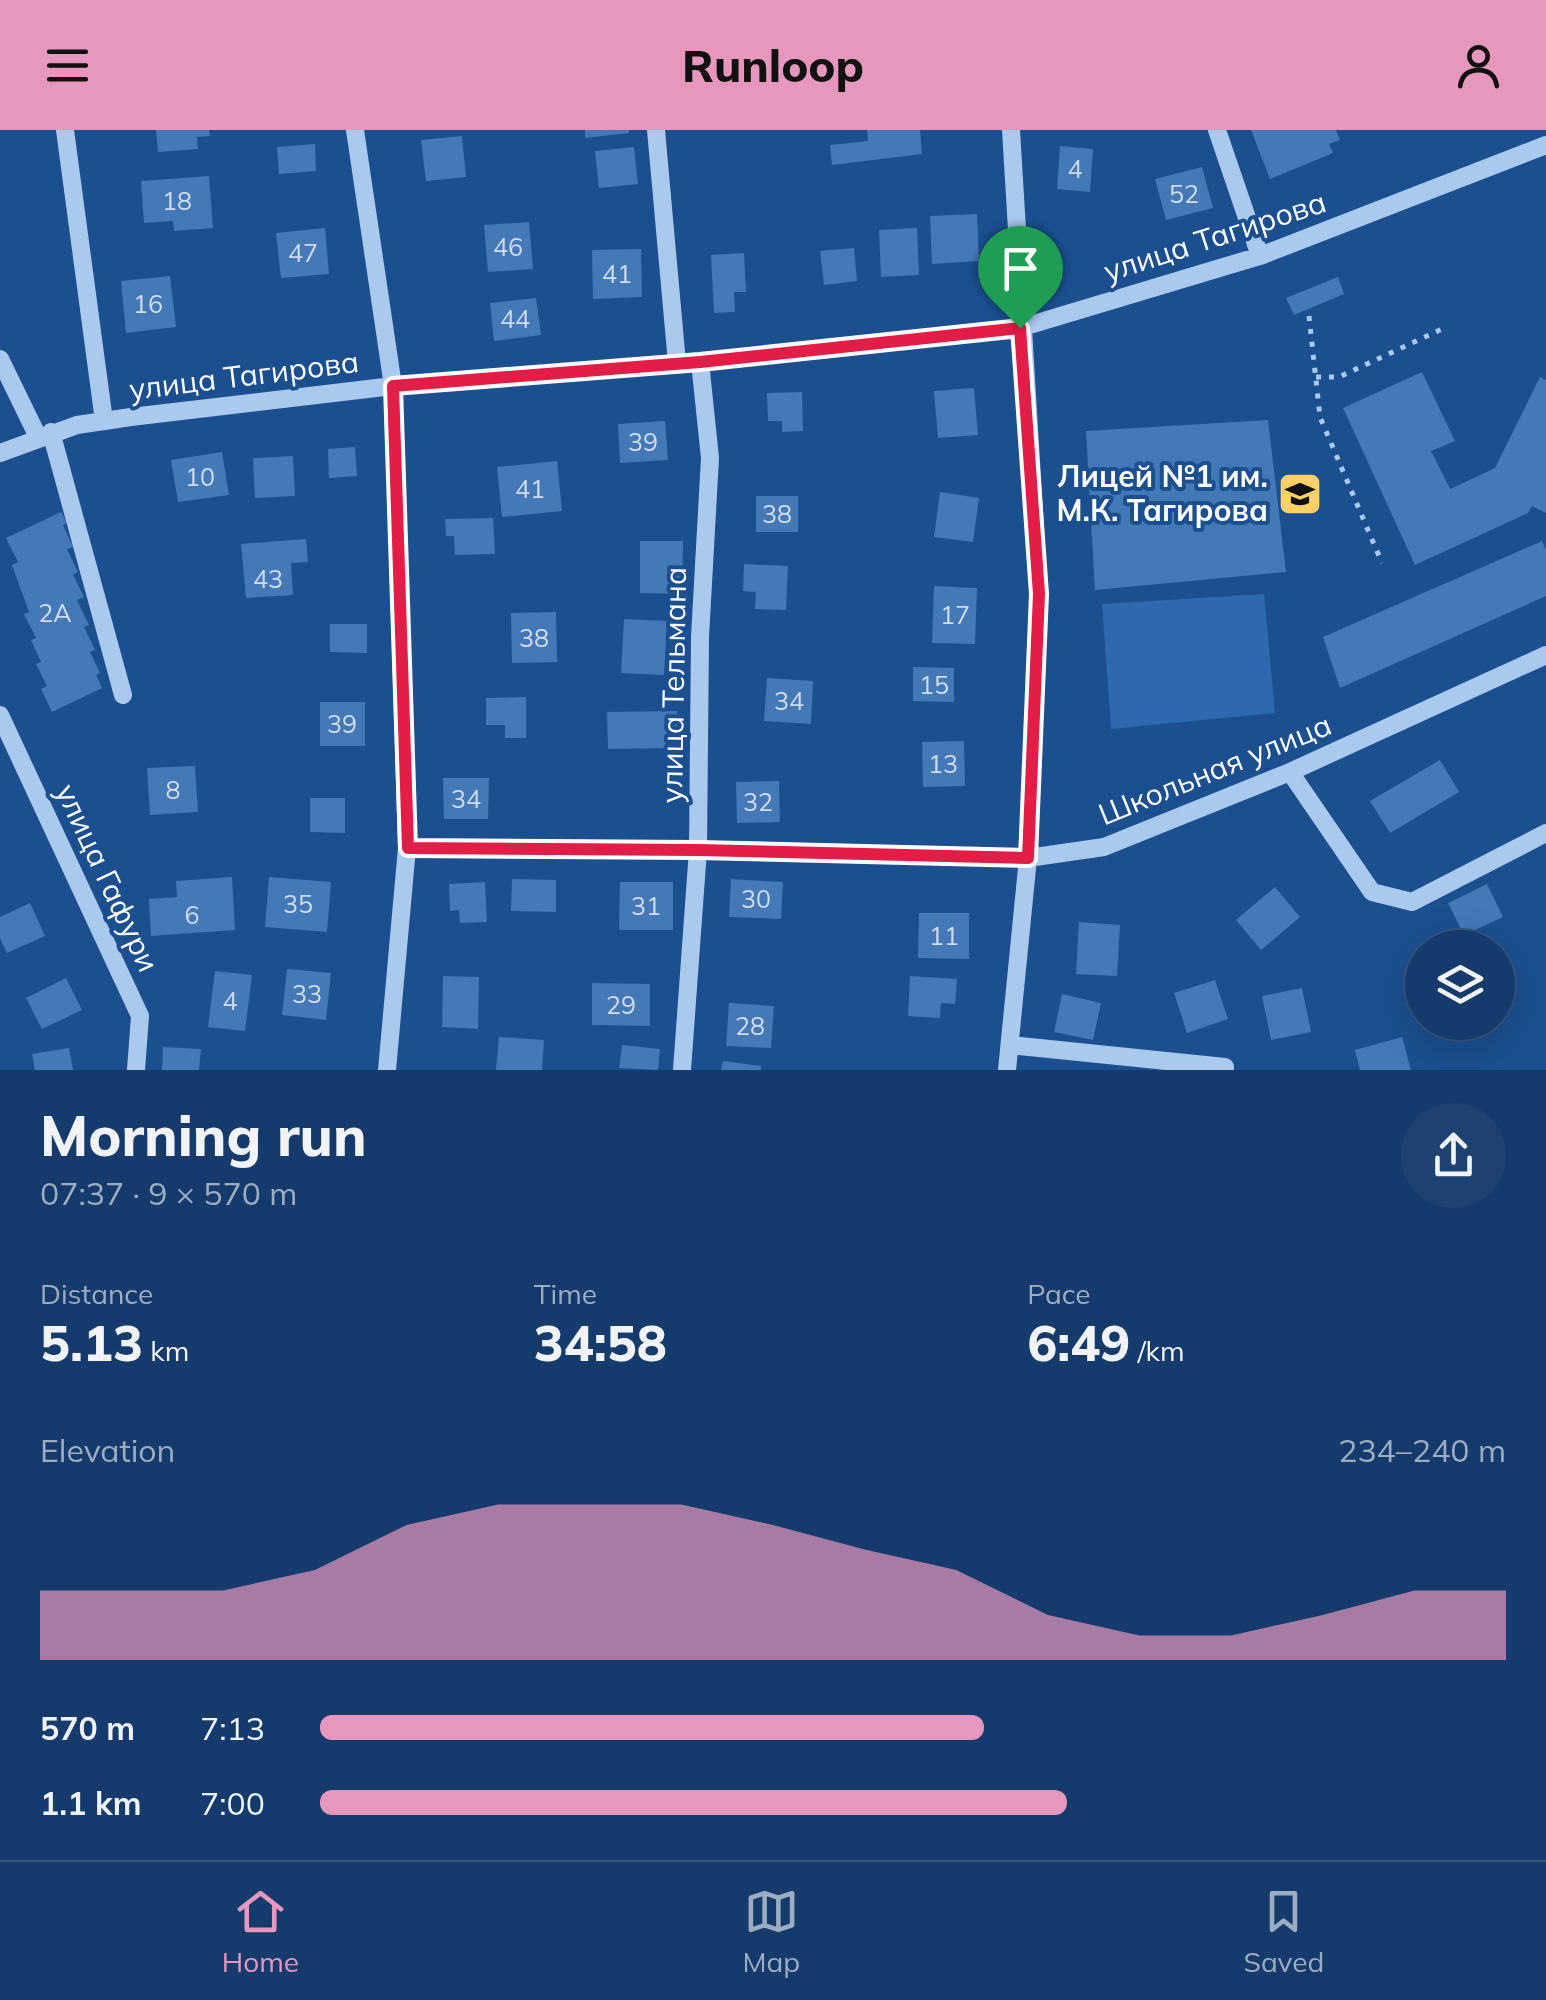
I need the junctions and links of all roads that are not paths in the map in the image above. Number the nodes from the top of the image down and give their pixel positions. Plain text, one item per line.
1 (65, 130) edge
2 (355, 130) edge
3 (656, 130) edge
4 (1011, 130) edge
5 (1217, 130) edge
6 (1546, 145) edge
7 (1260, 256) junction
8 (1020, 328) junction
9 (0, 359) edge
10 (700, 362) junction
11 (677, 363) junction
12 (393, 386) junction
13 (104, 420) junction
14 (44, 434) junction
15 (0, 453) edge
16 (1546, 655) edge
17 (122, 695) dead end
18 (0, 715) edge
19 (1290, 772) junction
20 (1546, 832) edge
21 (408, 848) junction
22 (698, 850) junction
23 (1028, 858) junction
24 (1010, 1045) junction
25 (136, 1070) edge
26 (387, 1070) edge
27 (682, 1070) edge
28 (1007, 1070) edge
29 (1225, 1070) edge

1 - 13 street
2 - 12 street
3 - 11 street
4 - 8 street
5 - 7 street
6 - 7 street, улица Тагирова
7 - 8 street, улица Тагирова
8 - 10 street, улица Тагирова
8 - 23 street
9 - 14 street
10 - 11 street, улица Тагирова
10 - 22 street, улица Тельмана
11 - 12 street, улица Тагирова
12 - 13 street, улица Тагирова
12 - 21 street
13 - 14 street, улица Тагирова
14 - 15 street, улица Тагирова
14 - 17 street
16 - 19 street, Школьная улица
18 - 25 street, улица Гафури
19 - 20 street
19 - 23 street, Школьная улица
21 - 22 street, Школьная улица
21 - 26 street
22 - 23 street, Школьная улица
22 - 27 street, улица Тельмана
23 - 24 street
24 - 28 street
24 - 29 street

